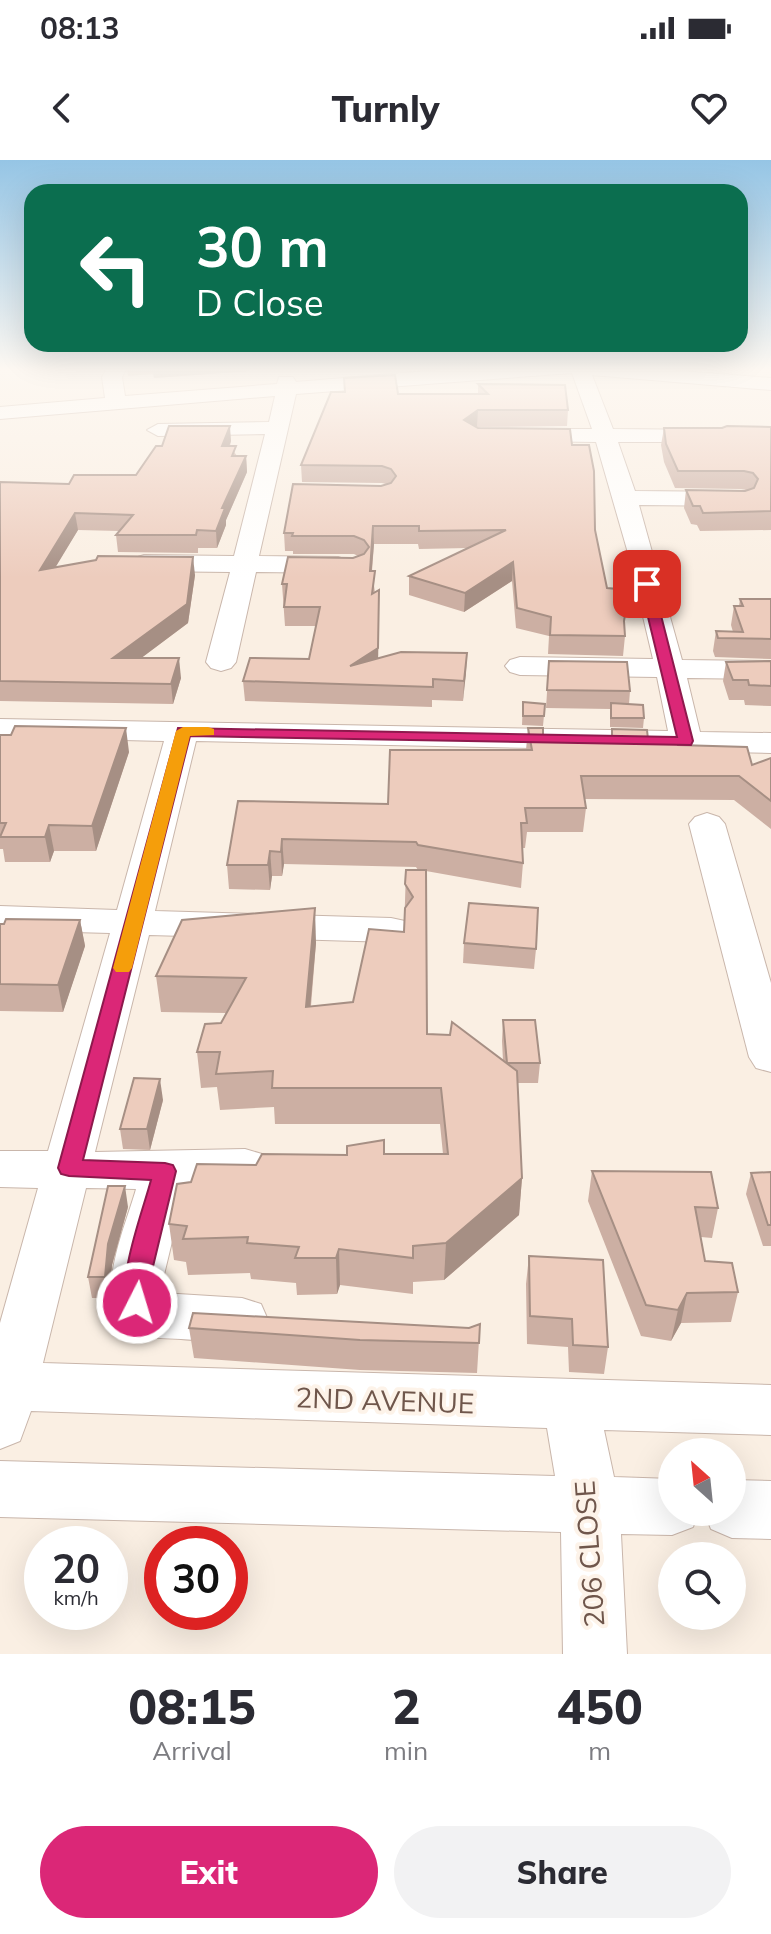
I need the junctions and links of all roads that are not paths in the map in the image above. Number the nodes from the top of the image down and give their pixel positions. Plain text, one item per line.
1 (273, 439) edge
2 (607, 439) edge
3 (261, 491) junction
4 (291, 492) edge
5 (624, 498) junction
6 (741, 499) edge
7 (123, 563) edge
8 (244, 564) junction
9 (353, 565) edge
10 (221, 662) dead end
11 (520, 666) dead end
12 (670, 669) junction
13 (771, 670) edge
14 (0, 728) edge
15 (183, 731) junction
16 (686, 741) junction
17 (771, 743) edge
18 (707, 824) dead end
19 (0, 918) edge
20 (135, 922) junction
21 (391, 930) edge
22 (771, 1057) edge
23 (289, 1165) edge
24 (69, 1168) junction
25 (0, 1169) edge
26 (165, 1171) junction
27 (293, 1322) edge
28 (3, 1398) edge
29 (571, 1406) junction
30 (771, 1410) edge
31 (0, 1489) edge
32 (590, 1505) junction
33 (658, 1507) edge
34 (746, 1509) edge
35 (771, 1510) edge
36 (595, 1654) edge

1 - 3 street
2 - 5 street
3 - 4 street
3 - 8 street
5 - 6 street
5 - 12 street
7 - 8 street
8 - 9 street
8 - 10 street
11 - 12 street
12 - 13 street
12 - 16 street
14 - 15 street
15 - 16 street
15 - 20 street
16 - 17 street
18 - 22 street
19 - 20 street
20 - 21 street
20 - 24 street
23 - 26 street
24 - 25 street
24 - 26 street
24 - 28 street
26 - 27 street
28 - 29 street, 2ND AVENUE
29 - 30 street, 2ND AVENUE
29 - 32 street, 206 CLOSE
31 - 32 street
32 - 33 street
32 - 36 street, 206 CLOSE
34 - 35 street

